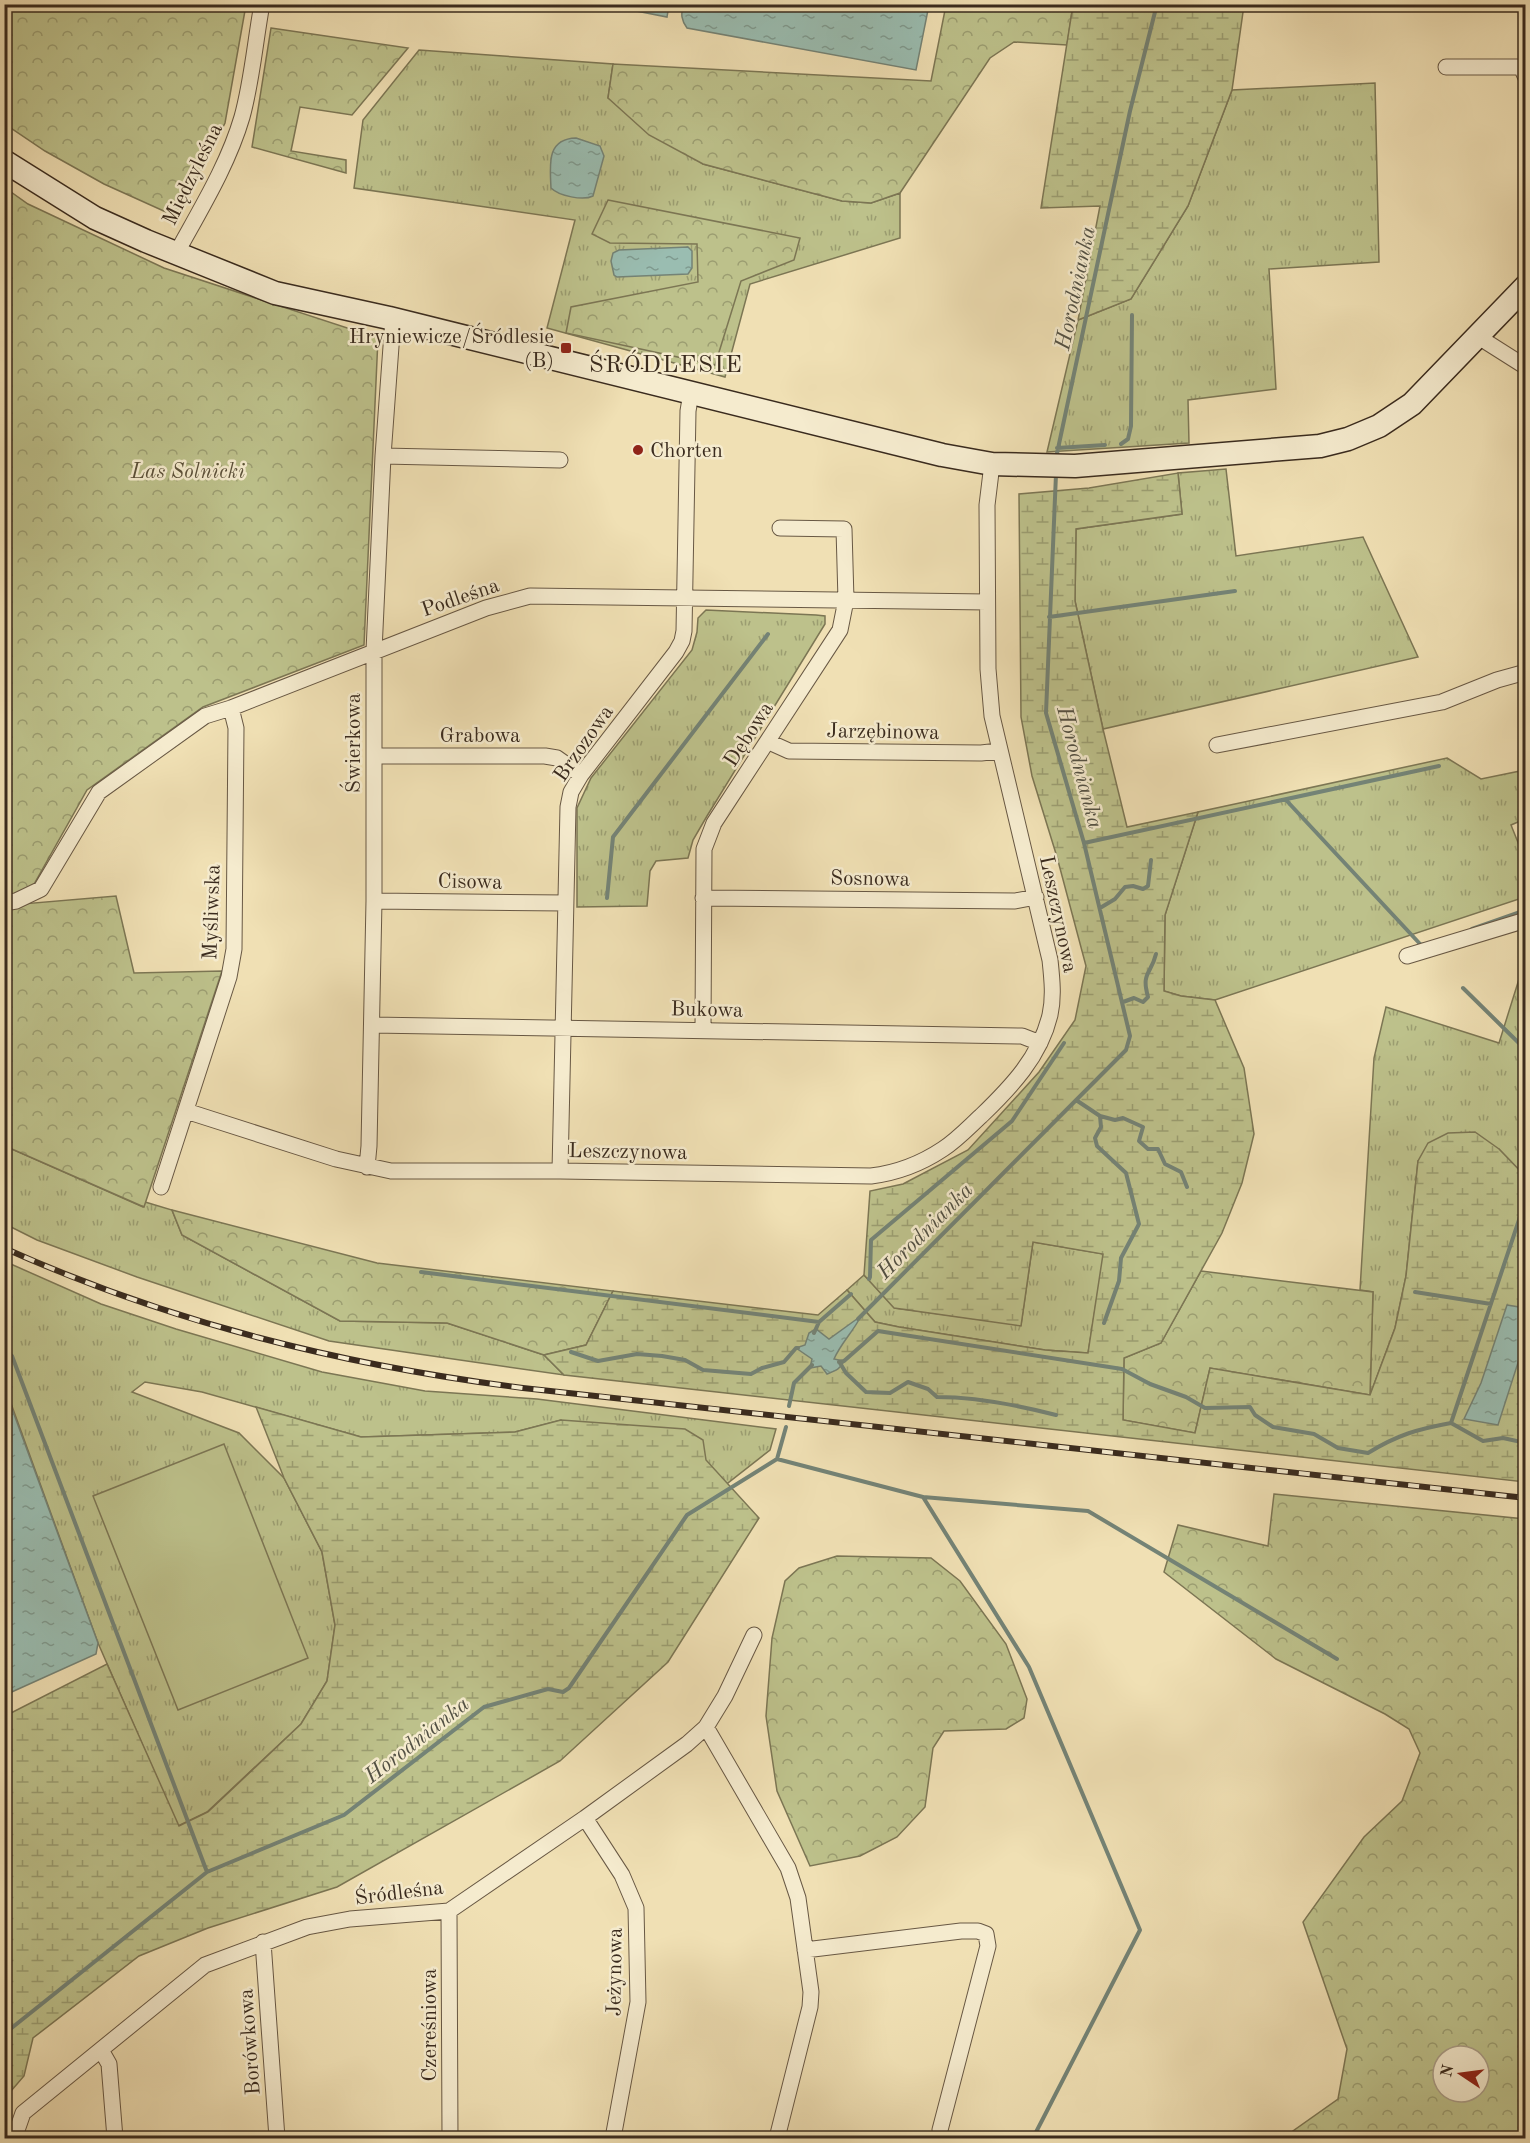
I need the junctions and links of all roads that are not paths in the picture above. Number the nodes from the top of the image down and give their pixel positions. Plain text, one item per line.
1 (262, 4) edge
2 (1446, 67) dead end
3 (1526, 78) edge
4 (4, 161) edge
5 (176, 254) junction
6 (1526, 286) edge
7 (393, 319) junction
8 (1477, 336) junction
9 (1526, 367) edge
10 (691, 393) junction
11 (383, 456) junction
12 (560, 460) dead end
13 (992, 464) junction
14 (780, 528) dead end
15 (686, 598) junction
16 (846, 600) junction
17 (987, 602) junction
18 (374, 651) junction
19 (1526, 672) edge
20 (231, 708) junction
21 (768, 742) junction
22 (1217, 745) dead end
23 (999, 751) junction
24 (374, 756) junction
25 (581, 775) junction
26 (1036, 897) junction
27 (703, 898) junction
28 (374, 901) junction
29 (4, 903) edge
30 (566, 903) junction
31 (1526, 920) edge
32 (1407, 956) dead end
33 (372, 1025) junction
34 (564, 1027) junction
35 (703, 1029) junction
36 (1040, 1043) junction
37 (186, 1111) junction
38 (367, 1167) junction
39 (561, 1171) junction
40 (161, 1187) dead end
41 (754, 1635) dead end
42 (706, 1726) junction
43 (585, 1818) junction
44 (449, 1911) junction
45 (263, 1942) junction
46 (805, 1950) junction
47 (101, 2050) junction
48 (940, 2130) dead end
49 (11, 2139) edge
50 (115, 2139) edge
51 (277, 2139) edge
52 (450, 2139) edge
53 (613, 2139) edge
54 (777, 2139) edge

1 - 5 street, Międzyleśna
2 - 3 street
4 - 5 street
5 - 7 street
6 - 8 street
7 - 10 street
7 - 11 street, Świerkowa
8 - 9 street
8 - 13 street
10 - 13 street
10 - 15 street, Brzozowa
11 - 12 street
11 - 18 street, Świerkowa
13 - 17 street, Leszczynowa
14 - 16 street, Dębowa
15 - 16 street, Podleśna
15 - 18 street, Podleśna
15 - 25 street, Brzozowa
16 - 17 street, Podleśna
16 - 21 street, Dębowa
17 - 23 street, Leszczynowa
18 - 20 street, Podleśna
18 - 24 street, Świerkowa
19 - 22 street
20 - 29 street, Podleśna
20 - 37 street, Myśliwska
21 - 23 street, Jarzębinowa
21 - 27 street, Dębowa
23 - 26 street, Leszczynowa
24 - 25 street, Grabowa
24 - 28 street, Świerkowa
25 - 30 street, Brzozowa
26 - 27 street, Sosnowa
26 - 36 street, Leszczynowa
27 - 35 street, Dębowa
28 - 30 street, Cisowa
28 - 33 street, Świerkowa
30 - 34 street, Brzozowa
31 - 32 street
33 - 34 street, Bukowa
33 - 38 street, Świerkowa
34 - 35 street, Bukowa
34 - 39 street, Brzozowa
35 - 36 street, Bukowa
36 - 39 street, Leszczynowa
37 - 38 street
37 - 40 street, Myśliwska
38 - 39 street, Leszczynowa
41 - 42 street, Śródleśna
42 - 43 street, Śródleśna
42 - 46 street
43 - 44 street, Śródleśna
43 - 53 street, Jeżynowa
44 - 45 street, Śródleśna
44 - 52 street, Czereśniowa
45 - 47 street, Śródleśna
45 - 51 street, Borówkowa
46 - 48 street
46 - 54 street
47 - 49 street, Śródleśna
47 - 50 street

